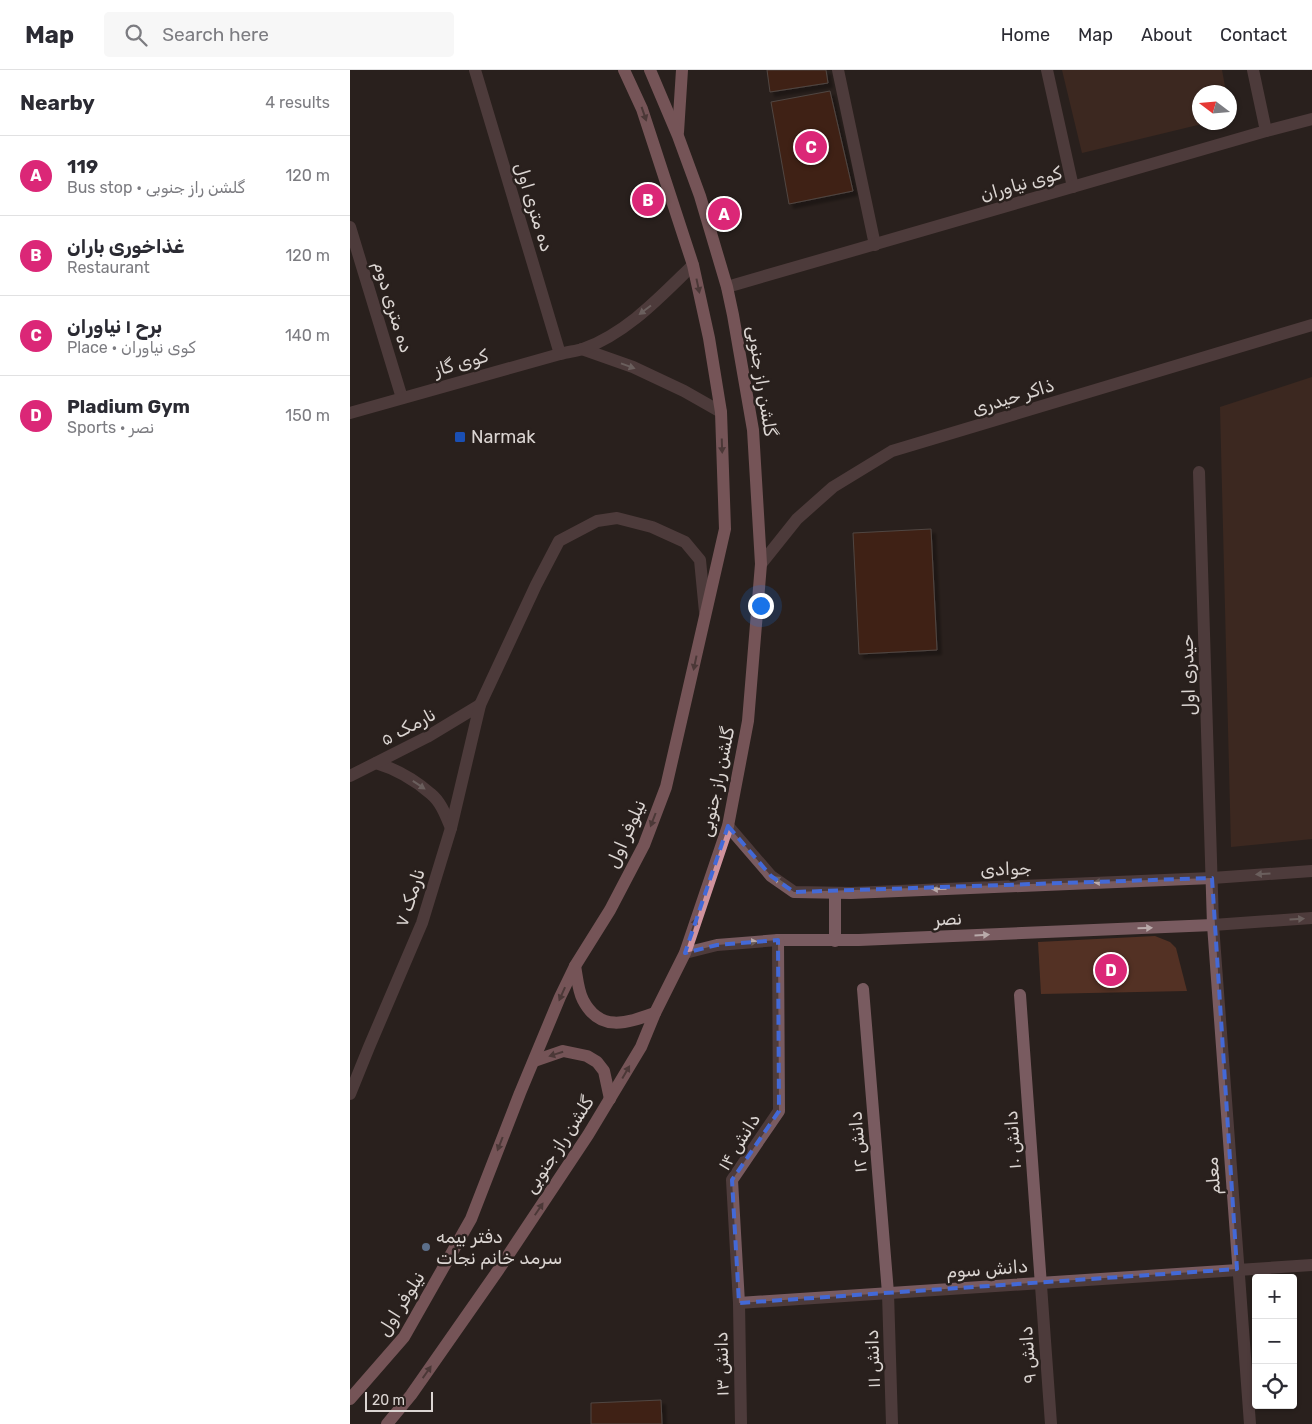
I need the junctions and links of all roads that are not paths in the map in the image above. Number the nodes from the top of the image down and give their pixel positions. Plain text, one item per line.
1 (475, 70) edge
2 (624, 70) edge
3 (650, 70) edge
4 (682, 70) edge
5 (838, 70) edge
6 (1047, 70) edge
7 (1253, 70) edge
8 (1312, 119) edge
9 (1266, 132) junction
10 (678, 136) junction
11 (1073, 187) junction
12 (350, 226) edge
13 (875, 245) junction
14 (693, 265) junction
15 (727, 288) junction
16 (1312, 326) edge
17 (582, 349) junction
18 (560, 354) junction
19 (402, 398) junction
20 (722, 412) junction
21 (350, 413) edge
22 (1199, 472) dead end
23 (761, 564) junction
24 (705, 615) junction
25 (480, 706) junction
26 (376, 764) junction
27 (350, 776) edge
28 (728, 826) junction
29 (451, 828) junction
30 (1312, 871) edge
31 (1212, 878) junction
32 (835, 893) junction
33 (1312, 918) edge
34 (1214, 925) junction
35 (778, 940) junction
36 (835, 940) junction
37 (685, 953) junction
38 (575, 966) junction
39 (863, 988) dead end
40 (1020, 995) dead end
41 (655, 1013) junction
42 (534, 1061) junction
43 (350, 1094) edge
44 (610, 1099) junction
45 (1312, 1265) edge
46 (1237, 1269) junction
47 (1040, 1283) junction
48 (888, 1293) junction
49 (739, 1303) junction
50 (350, 1398) edge
51 (386, 1424) edge
52 (741, 1424) edge
53 (892, 1424) edge
54 (1051, 1424) edge
55 (1250, 1424) edge

1 - 18 street, ده متری اول
2 -> 14 main road
3 - 10 main road, گلشن راز جنوبی
4 - 10 main road
5 - 13 street
6 - 11 street
7 - 9 street
8 - 9 street, کوی نیاوران
9 - 11 street, کوی نیاوران
10 - 15 main road, گلشن راز جنوبی
11 - 13 street, کوی نیاوران
12 - 19 street, ده متری دوم
13 - 15 street, کوی نیاوران
14 -> 17 street, کوی گاز
14 -> 20 main road
15 - 23 main road, گلشن راز جنوبی
16 - 23 street, ذاکر حیدری
17 - 18 street, کوی گاز
17 -> 20 street
18 - 19 street, کوی گاز
19 - 21 street, کوی گاز
20 -> 24 main road
22 - 31 street, حیدری اول
23 - 28 main road, گلشن راز جنوبی
24 - 25 street, نیلوفر اول
24 -> 38 main road, نیلوفر اول
25 - 26 street, نارمک ۵
25 - 29 street, نارمک ۷
26 - 27 street, نارمک ۵
26 -> 29 street
32 -> 28 street, جوادی
37 -> 28 main road, گلشن راز جنوبی
29 - 43 street, نارمک ۷
30 -> 31 street, جوادی
31 -> 32 street, جوادی
31 - 34 street, حیدری اول
32 - 36 street
34 -> 33 street
36 -> 34 street, نصر
34 - 46 street, معلم
35 - 36 street, نصر
37 -> 35 street, نصر
35 - 49 street, دانش ۱۴
37 - 41 main road, گلشن راز جنوبی
38 - 41 main road
38 -> 42 main road, نیلوفر اول
39 - 48 street, دانش ۱۲
40 - 47 street, دانش ۱۰
44 -> 41 main road, گلشن راز جنوبی
44 -> 42 main road
42 -> 50 main road, نیلوفر اول
51 -> 44 main road, گلشن راز جنوبی
45 - 46 street, دانش سوم
46 - 47 street, دانش سوم
46 - 55 street, معلم
47 - 48 street, دانش سوم
47 - 54 street, دانش ۹
48 - 49 street, دانش سوم
48 - 53 street, دانش ۱۱
49 - 52 street, دانش ۱۳

